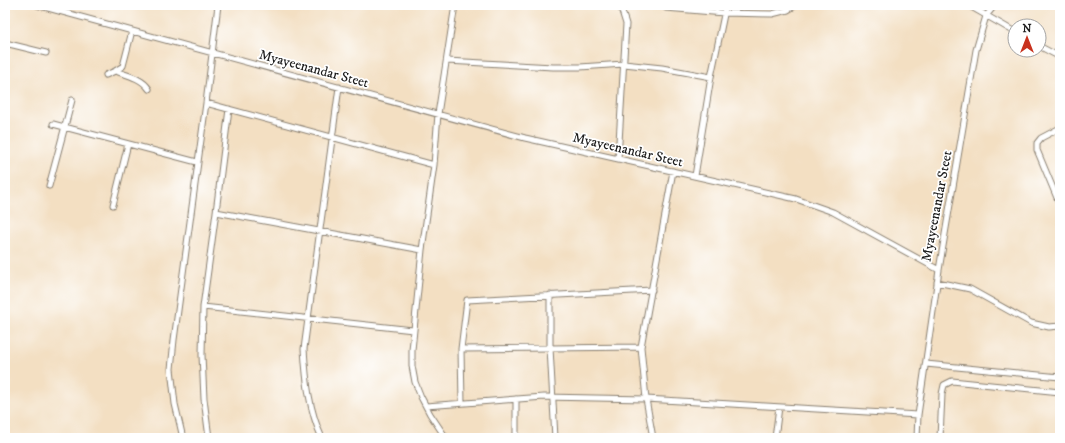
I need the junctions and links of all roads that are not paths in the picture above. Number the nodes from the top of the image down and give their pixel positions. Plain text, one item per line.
1 (37, 5) edge
2 (218, 5) edge
3 (456, 5) edge
4 (620, 5) edge
5 (662, 5) edge
6 (726, 5) edge
7 (796, 5) edge
8 (968, 5) edge
9 (995, 5) edge
10 (724, 13) junction
11 (986, 16) junction
12 (1007, 28) edge
13 (132, 31) junction
14 (5, 43) edge
15 (1047, 50) edge
16 (212, 52) junction
17 (46, 53) dead end
18 (1060, 57) edge
19 (447, 61) junction
20 (624, 64) junction
21 (115, 71) junction
22 (106, 74) dead end
23 (710, 77) junction
24 (339, 87) junction
25 (149, 89) dead end
26 (72, 100) dead end
27 (206, 103) junction
28 (228, 110) junction
29 (438, 114) junction
30 (52, 124) dead end
31 (65, 128) junction
32 (1060, 128) edge
33 (332, 137) junction
34 (128, 144) junction
35 (618, 159) junction
36 (197, 162) junction
37 (434, 165) junction
38 (673, 171) junction
39 (696, 176) junction
40 (49, 186) dead end
41 (113, 205) dead end
42 (1060, 205) edge
43 (216, 212) junction
44 (320, 231) junction
45 (422, 250) junction
46 (939, 270) junction
47 (937, 282) junction
48 (652, 290) junction
49 (550, 295) junction
50 (203, 306) junction
51 (308, 318) junction
52 (1060, 326) edge
53 (413, 330) junction
54 (642, 346) junction
55 (550, 348) junction
56 (461, 349) junction
57 (926, 364) junction
58 (1060, 377) edge
59 (1060, 392) edge
60 (554, 397) junction
61 (516, 399) junction
62 (646, 399) junction
63 (462, 403) junction
64 (426, 406) junction
65 (779, 407) junction
66 (918, 415) junction
67 (183, 438) edge
68 (209, 438) edge
69 (322, 438) edge
70 (446, 438) edge
71 (516, 438) edge
72 (555, 438) edge
73 (653, 438) edge
74 (775, 438) edge
75 (918, 438) edge
76 (940, 438) edge

1 - 13 street, Myayeenandar Steet
2 - 16 street
3 - 19 street
4 - 20 street
5 - 10 street
6 - 10 street
7 - 10 street
8 - 11 street
9 - 11 street, Myayeenandar Steet
10 - 23 street
11 - 12 street
11 - 46 street, Myayeenandar Steet
13 - 16 street, Myayeenandar Steet
13 - 21 street
14 - 17 street
15 - 18 street
16 - 24 street, Myayeenandar Steet
16 - 27 street
19 - 20 street
19 - 29 street
20 - 23 street
20 - 35 street
21 - 22 street
21 - 25 street
23 - 39 street
24 - 29 street, Myayeenandar Steet
24 - 33 street
26 - 31 street
27 - 28 street
27 - 36 street
28 - 33 street
28 - 43 street
29 - 35 street, Myayeenandar Steet
29 - 37 street
30 - 31 street
31 - 34 street
31 - 40 street
32 - 42 street
33 - 37 street
33 - 44 street
34 - 36 street
34 - 41 street
35 - 38 street, Myayeenandar Steet
36 - 67 street
37 - 45 street
38 - 39 street, Myayeenandar Steet
38 - 48 street
39 - 46 street, Myayeenandar Steet
43 - 44 street
43 - 50 street
44 - 45 street
44 - 51 street
45 - 53 street
46 - 47 street
47 - 52 street
47 - 57 street
48 - 49 street
48 - 54 street
49 - 55 street
49 - 56 street
50 - 51 street
50 - 68 street
51 - 53 street
51 - 69 street
53 - 64 street
54 - 55 street
54 - 62 street
55 - 56 street
55 - 60 street
56 - 63 street
57 - 58 street
57 - 66 street
59 - 76 street
60 - 61 street
60 - 62 street
60 - 72 street
61 - 63 street
61 - 71 street
62 - 65 street
62 - 73 street
63 - 64 street
64 - 70 street
65 - 66 street
65 - 74 street
66 - 75 street

